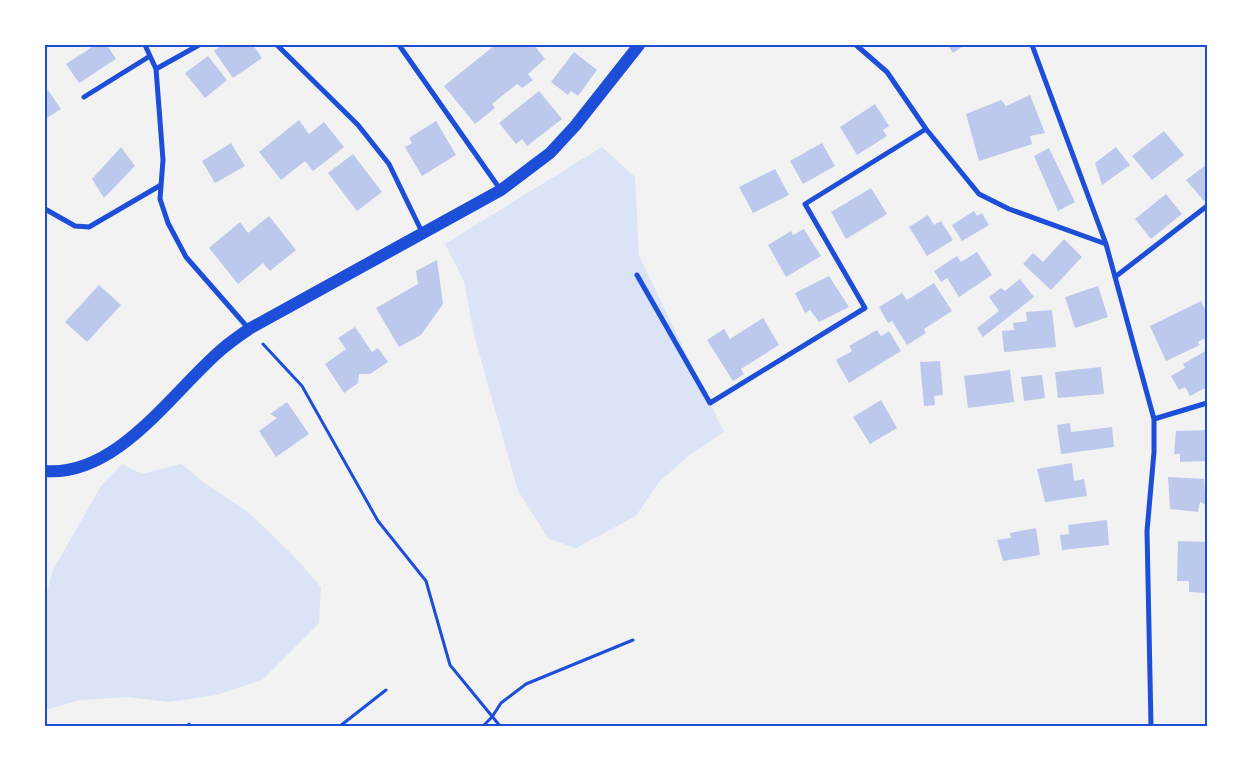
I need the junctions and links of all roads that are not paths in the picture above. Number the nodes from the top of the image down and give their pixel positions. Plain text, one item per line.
1 (145, 45) edge
2 (199, 45) edge
3 (278, 45) edge
4 (399, 45) edge
5 (639, 45) edge
6 (856, 45) edge
7 (1032, 45) edge
8 (150, 56) junction
9 (156, 69) junction
10 (84, 97) dead end
11 (926, 129) junction
12 (161, 185) junction
13 (501, 190) junction
14 (1207, 206) edge
15 (45, 209) edge
16 (422, 233) junction
17 (1106, 244) junction
18 (637, 275) dead end
19 (1115, 277) junction
20 (248, 329) junction
21 (1207, 403) edge
22 (1154, 419) junction
23 (45, 471) edge
24 (1151, 726) edge

1 - 8 street
2 - 9 street
3 - 16 street
4 - 13 street
5 - 13 main road
6 - 11 street
7 - 17 street
8 - 9 street
8 - 10 street
9 - 12 street
11 - 17 street
11 - 18 street
12 - 15 street
12 - 20 street
13 - 16 main road
14 - 19 street
16 - 20 main road
17 - 19 street
19 - 22 street
20 - 23 main road
21 - 22 street
22 - 24 street

